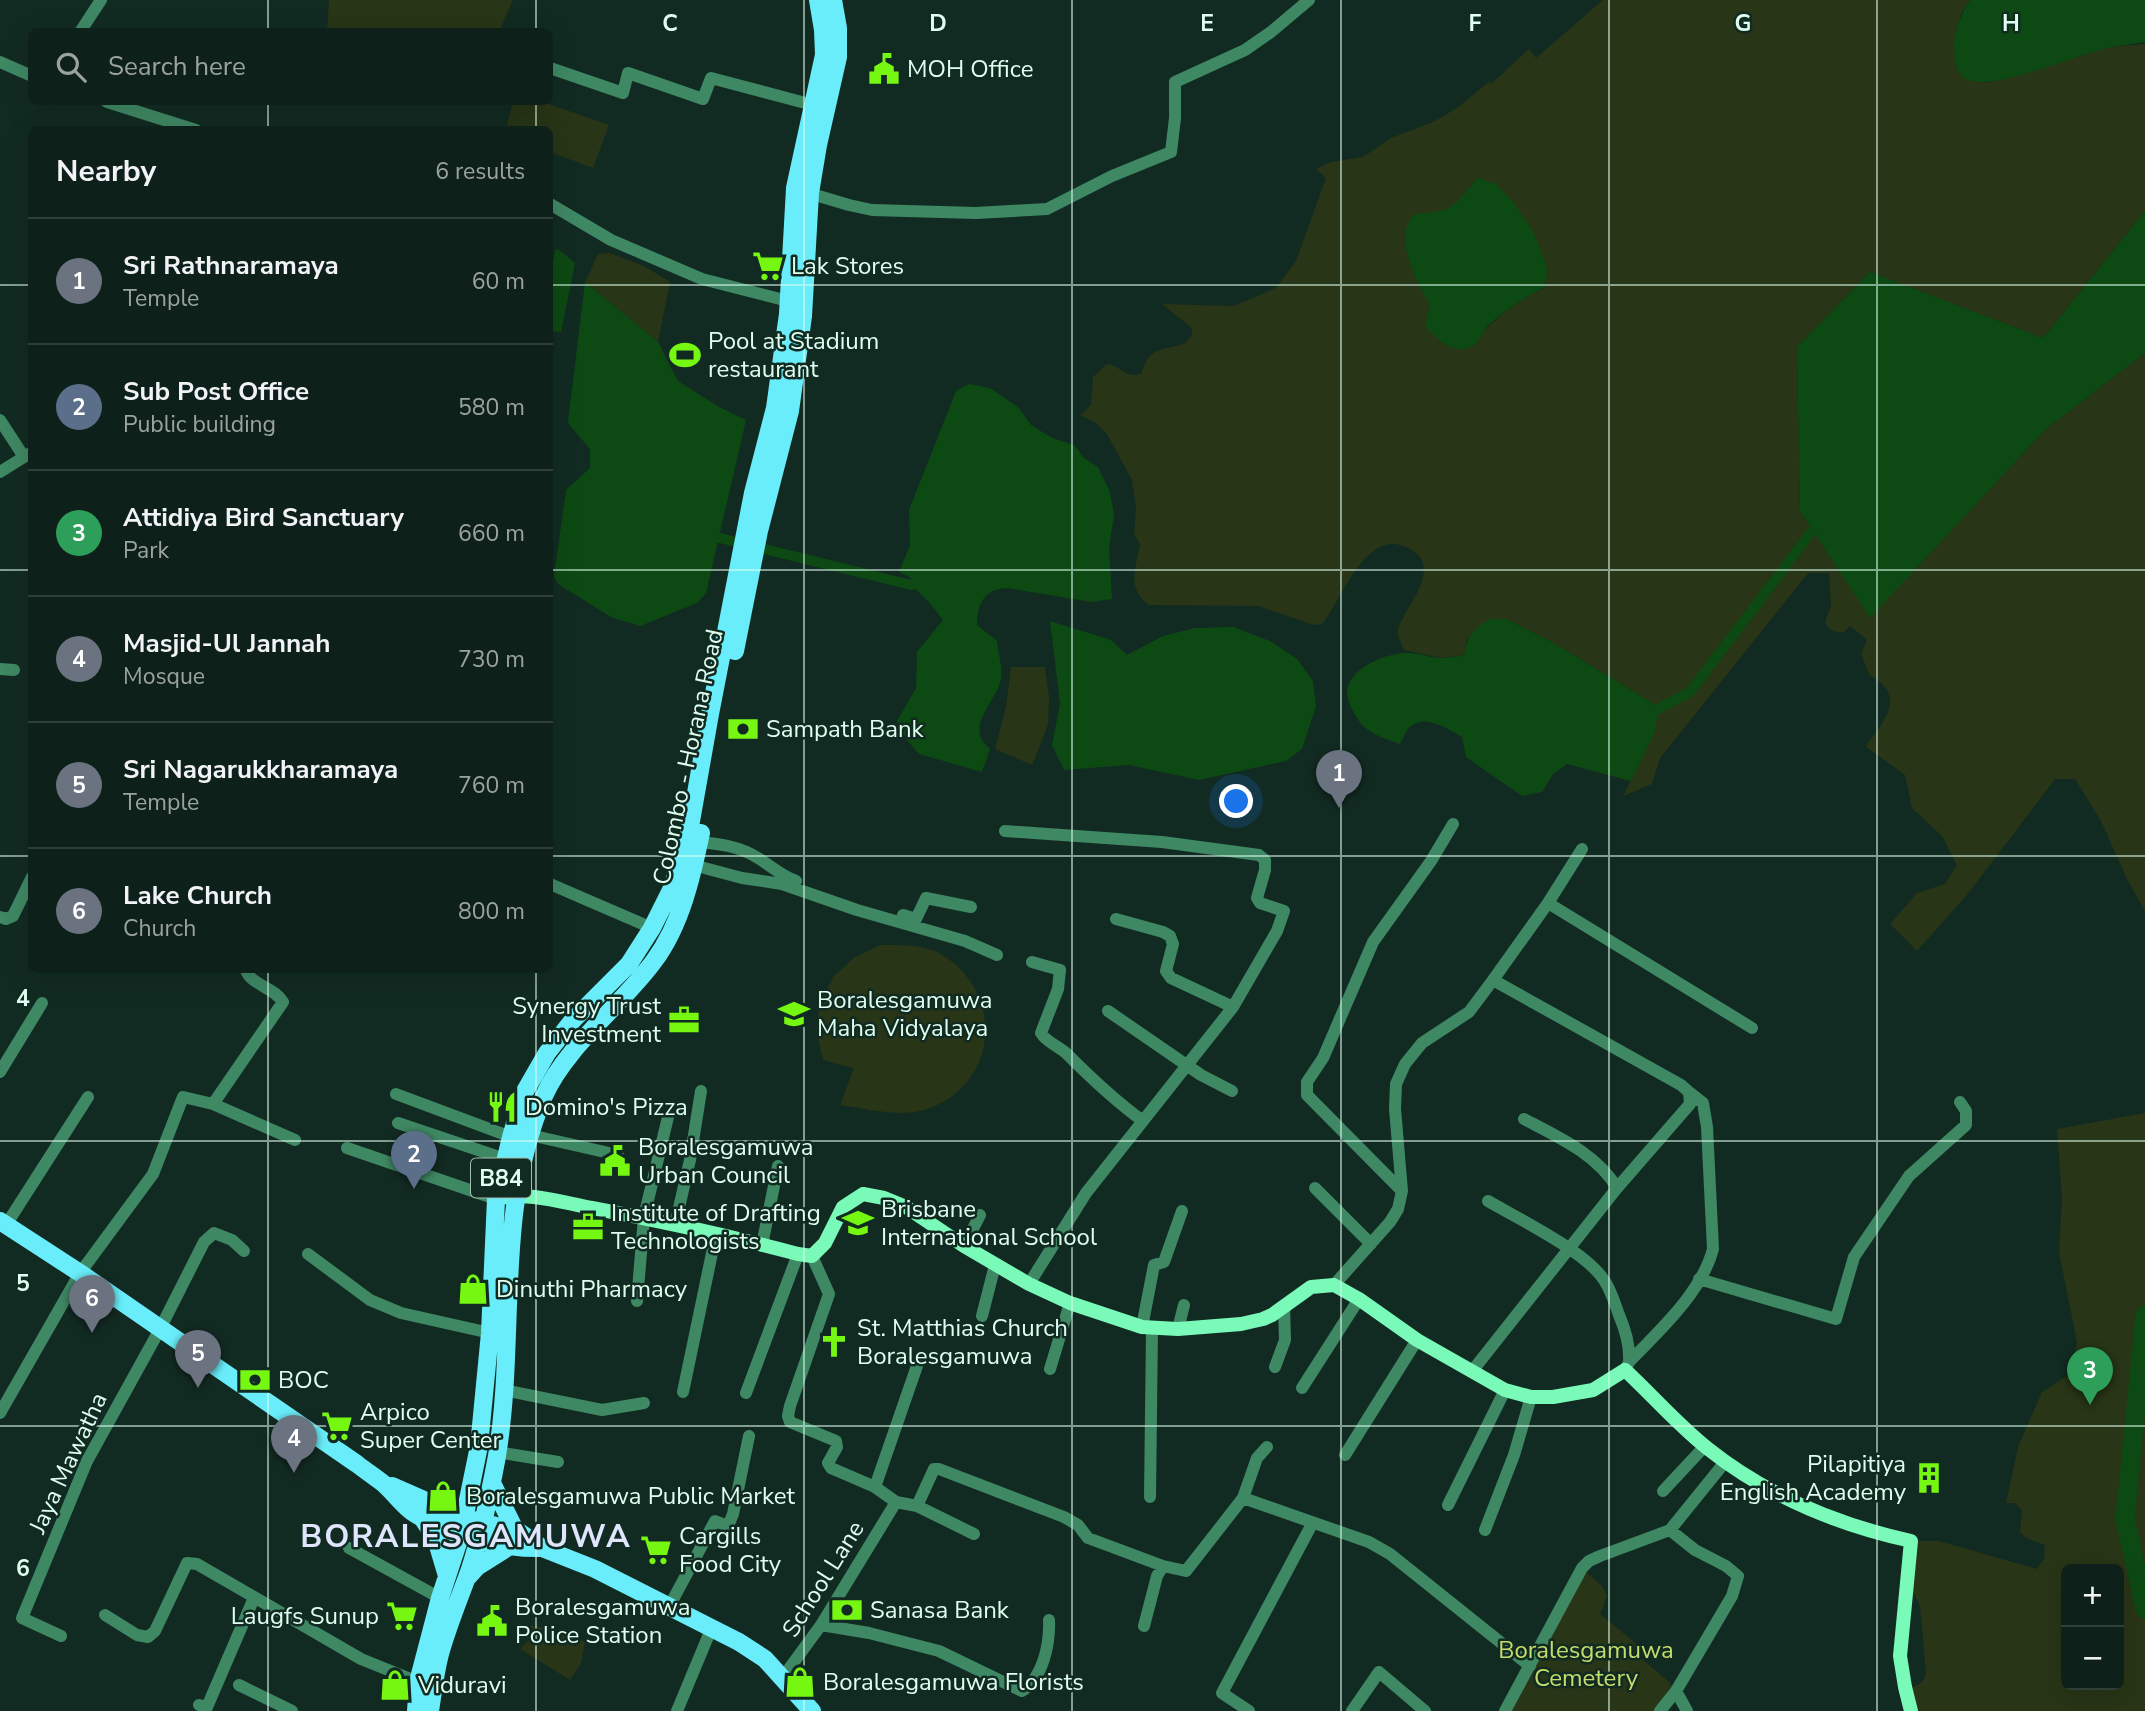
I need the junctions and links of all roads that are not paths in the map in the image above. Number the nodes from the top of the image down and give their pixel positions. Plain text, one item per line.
1 (101, 0) edge
2 (818, 0) edge
3 (833, 0) edge
4 (1309, 0) edge
5 (83, 28) edge
6 (0, 62) edge
7 (553, 69) edge
8 (28, 74) edge
9 (117, 105) edge
10 (813, 105) junction
11 (183, 126) edge
12 (802, 191) junction
13 (553, 206) edge
14 (796, 300) junction
15 (0, 420) edge
16 (28, 454) edge
17 (0, 472) edge
18 (747, 560) junction
19 (0, 669) edge
20 (14, 670) dead end
21 (1453, 824) dead end
22 (1005, 831) dead end
23 (699, 842) junction
24 (1582, 849) dead end
25 (693, 865) junction
26 (28, 885) edge
27 (553, 885) edge
28 (1548, 903) junction
29 (971, 907) dead end
30 (0, 917) edge
31 (1116, 919) dead end
32 (652, 928) junction
33 (997, 955) dead end
34 (1032, 961) dead end
35 (247, 973) edge
36 (1493, 980) junction
37 (42, 1003) dead end
38 (1234, 1007) junction
39 (1108, 1011) dead end
40 (1752, 1028) dead end
41 (1186, 1065) junction
42 (0, 1072) edge
43 (701, 1091) dead end
44 (1232, 1091) dead end
45 (1689, 1091) junction
46 (396, 1094) dead end
47 (88, 1097) dead end
48 (1960, 1102) dead end
49 (213, 1104) junction
50 (668, 1117) dead end
51 (1524, 1119) dead end
52 (1143, 1121) junction
53 (398, 1123) dead end
54 (530, 1135) junction
55 (511, 1137) junction
56 (296, 1140) dead end
57 (347, 1148) dead end
58 (618, 1155) dead end
59 (505, 1159) junction
60 (778, 1166) dead end
61 (1315, 1188) dead end
62 (1617, 1188) junction
63 (1402, 1191) junction
64 (515, 1195) junction
65 (496, 1199) junction
66 (1488, 1201) dead end
67 (1181, 1210) dead end
68 (980, 1215) dead end
69 (644, 1217) junction
70 (3, 1223) edge
71 (675, 1225) junction
72 (716, 1234) junction
73 (1371, 1244) junction
74 (762, 1245) junction
75 (964, 1246) junction
76 (1570, 1249) junction
77 (244, 1251) dead end
78 (308, 1254) dead end
79 (805, 1255) junction
80 (995, 1265) junction
81 (80, 1273) junction
82 (1699, 1279) junction
83 (1029, 1284) junction
84 (1334, 1285) junction
85 (1359, 1299) junction
86 (637, 1301) dead end
87 (1070, 1303) junction
88 (1184, 1305) dead end
89 (1284, 1306) junction
90 (982, 1316) dead end
91 (1147, 1328) junction
92 (160, 1329) junction
93 (1178, 1329) junction
94 (490, 1333) junction
95 (1417, 1340) junction
96 (918, 1363) dead end
97 (1627, 1366) junction
98 (1275, 1367) dead end
99 (1050, 1369) dead end
100 (1473, 1370) junction
101 (1302, 1388) dead end
102 (504, 1390) junction
103 (1505, 1390) junction
104 (683, 1392) dead end
105 (746, 1393) dead end
106 (1531, 1397) junction
107 (645, 1403) dead end
108 (0, 1413) edge
109 (749, 1436) dead end
110 (1705, 1446) junction
111 (1267, 1447) dead end
112 (497, 1452) junction
113 (1345, 1455) dead end
114 (558, 1462) dead end
115 (1725, 1462) junction
116 (492, 1483) junction
117 (471, 1486) junction
118 (875, 1487) junction
119 (1663, 1491) dead end
120 (1150, 1497) dead end
121 (1243, 1498) junction
122 (896, 1502) junction
123 (1448, 1505) dead end
124 (917, 1506) junction
125 (424, 1508) junction
126 (1311, 1524) junction
127 (463, 1526) junction
128 (1485, 1530) dead end
129 (1670, 1530) junction
130 (481, 1531) junction
131 (974, 1534) dead end
132 (512, 1538) junction
133 (349, 1548) dead end
134 (1163, 1566) junction
135 (447, 1576) junction
136 (465, 1582) junction
137 (254, 1598) junction
138 (440, 1598) junction
139 (669, 1607) junction
140 (105, 1615) dead end
141 (1049, 1620) dead end
142 (821, 1625) junction
143 (1144, 1626) dead end
144 (712, 1628) junction
145 (61, 1636) dead end
146 (1530, 1666) junction
147 (783, 1677) junction
148 (418, 1682) junction
149 (239, 1685) dead end
150 (1676, 1691) junction
151 (199, 1705) dead end
152 (808, 1709) edge
153 (292, 1711) edge
154 (416, 1711) edge
155 (430, 1711) edge
156 (677, 1711) edge
157 (1249, 1711) edge
158 (1352, 1711) edge
159 (1425, 1711) edge
160 (1505, 1711) edge
161 (1660, 1711) edge
162 (1687, 1711) edge
163 (1911, 1711) edge

1 - 5 street
2 - 10 main road, Colombo - Horana Road / B84
3 - 12 main road, Colombo - Horana Road / B84
4 - 12 street
6 - 8 street
7 - 10 street
9 - 11 street
10 - 12 main road, Colombo - Horana Road / B84
12 - 14 main road, Colombo - Horana Road / B84
13 - 14 street
14 - 18 main road, Colombo - Horana Road / B84
15 - 16 street
16 - 17 street
18 - 23 main road, Colombo - Horana Road / B84
18 - 32 main road, Colombo - Horana Road / B84
19 - 20 street
21 - 63 street
22 - 38 street
23 - 25 main road, Colombo - Horana Road / B84
23 - 29 street
24 - 28 street
25 - 33 street
25 - 54 main road, Colombo - Horana Road / B84
26 - 30 street
27 - 32 street
28 - 36 street
28 - 40 street
31 - 38 street
32 - 55 main road, Colombo - Horana Road / B84
34 - 52 street
35 - 49 street
36 - 45 street
36 - 63 street
37 - 42 street
38 - 41 street
39 - 41 street
41 - 44 street
41 - 52 street
43 - 71 street
45 - 62 street
45 - 82 street
46 - 55 street
47 - 70 street
48 - 82 street
49 - 56 street
49 - 81 street
50 - 69 street
51 - 62 street
52 - 83 street
53 - 59 street
54 - 58 street
54 - 64 main road, Colombo - Horana Road / B84
55 - 59 main road, Colombo - Horana Road / B84
57 - 65 street
59 - 65 main road, Colombo - Horana Road / B84
60 - 74 street
61 - 73 street
62 - 76 street
63 - 73 street
64 - 65 street
64 - 69 street
64 - 102 main road, Colombo - Horana Road / B84
65 - 94 main road, Colombo - Horana Road / B84
66 - 76 street
67 - 91 street
68 - 75 street
69 - 71 street
69 - 86 street
70 - 81 main road
71 - 72 street
72 - 74 street
72 - 104 street
73 - 84 street
74 - 79 street
75 - 79 street
75 - 80 street
76 - 97 street
76 - 100 street
77 - 92 street
78 - 94 street
79 - 105 street
79 - 118 street
80 - 83 street
80 - 90 street
81 - 92 main road
81 - 108 street
82 - 97 street
83 - 87 street
84 - 85 street
84 - 89 street
85 - 95 street
85 - 101 street
87 - 91 street
87 - 99 street
88 - 93 street
89 - 93 street
89 - 98 street
91 - 93 street
91 - 120 street
92 - 125 main road
92 - 145 street, Jaya Mawatha
94 - 117 main road, Colombo - Horana Road / B84
95 - 100 street
95 - 113 street
96 - 118 street
97 - 106 street
97 - 110 street
100 - 103 street
102 - 107 street
102 - 112 main road, Colombo - Horana Road / B84
103 - 106 street
103 - 123 street
106 - 128 street
109 - 139 street
110 - 115 street
110 - 119 street
111 - 121 street
112 - 114 street
112 - 116 main road, Colombo - Horana Road / B84
115 - 129 street
115 - 163 street
116 - 130 main road, Colombo - Horana Road / B84
116 - 132 main road
117 - 125 main road
117 - 127 main road, Colombo - Horana Road / B84
118 - 122 street
121 - 126 street
121 - 134 street
122 - 124 street
122 - 142 street, School Lane
124 - 131 street
124 - 134 street
125 - 127 main road
125 - 135 main road
126 - 146 street
126 - 157 street
127 - 130 main road
127 - 135 main road, B84
129 - 146 street
129 - 150 street
130 - 132 main road
130 - 136 main road, B84
132 - 136 main road
132 - 139 main road
133 - 138 street
134 - 143 street
135 - 138 main road, B84
136 - 155 main road, B84
137 - 140 street
137 - 148 street
137 - 151 street
138 - 148 main road, B84
139 - 144 main road
141 - 142 street
142 - 147 street, School Lane
144 - 147 main road
144 - 156 street
146 - 160 street
147 - 152 main road
148 - 154 main road, B84
149 - 153 street
150 - 161 street
150 - 162 street
158 - 159 street

